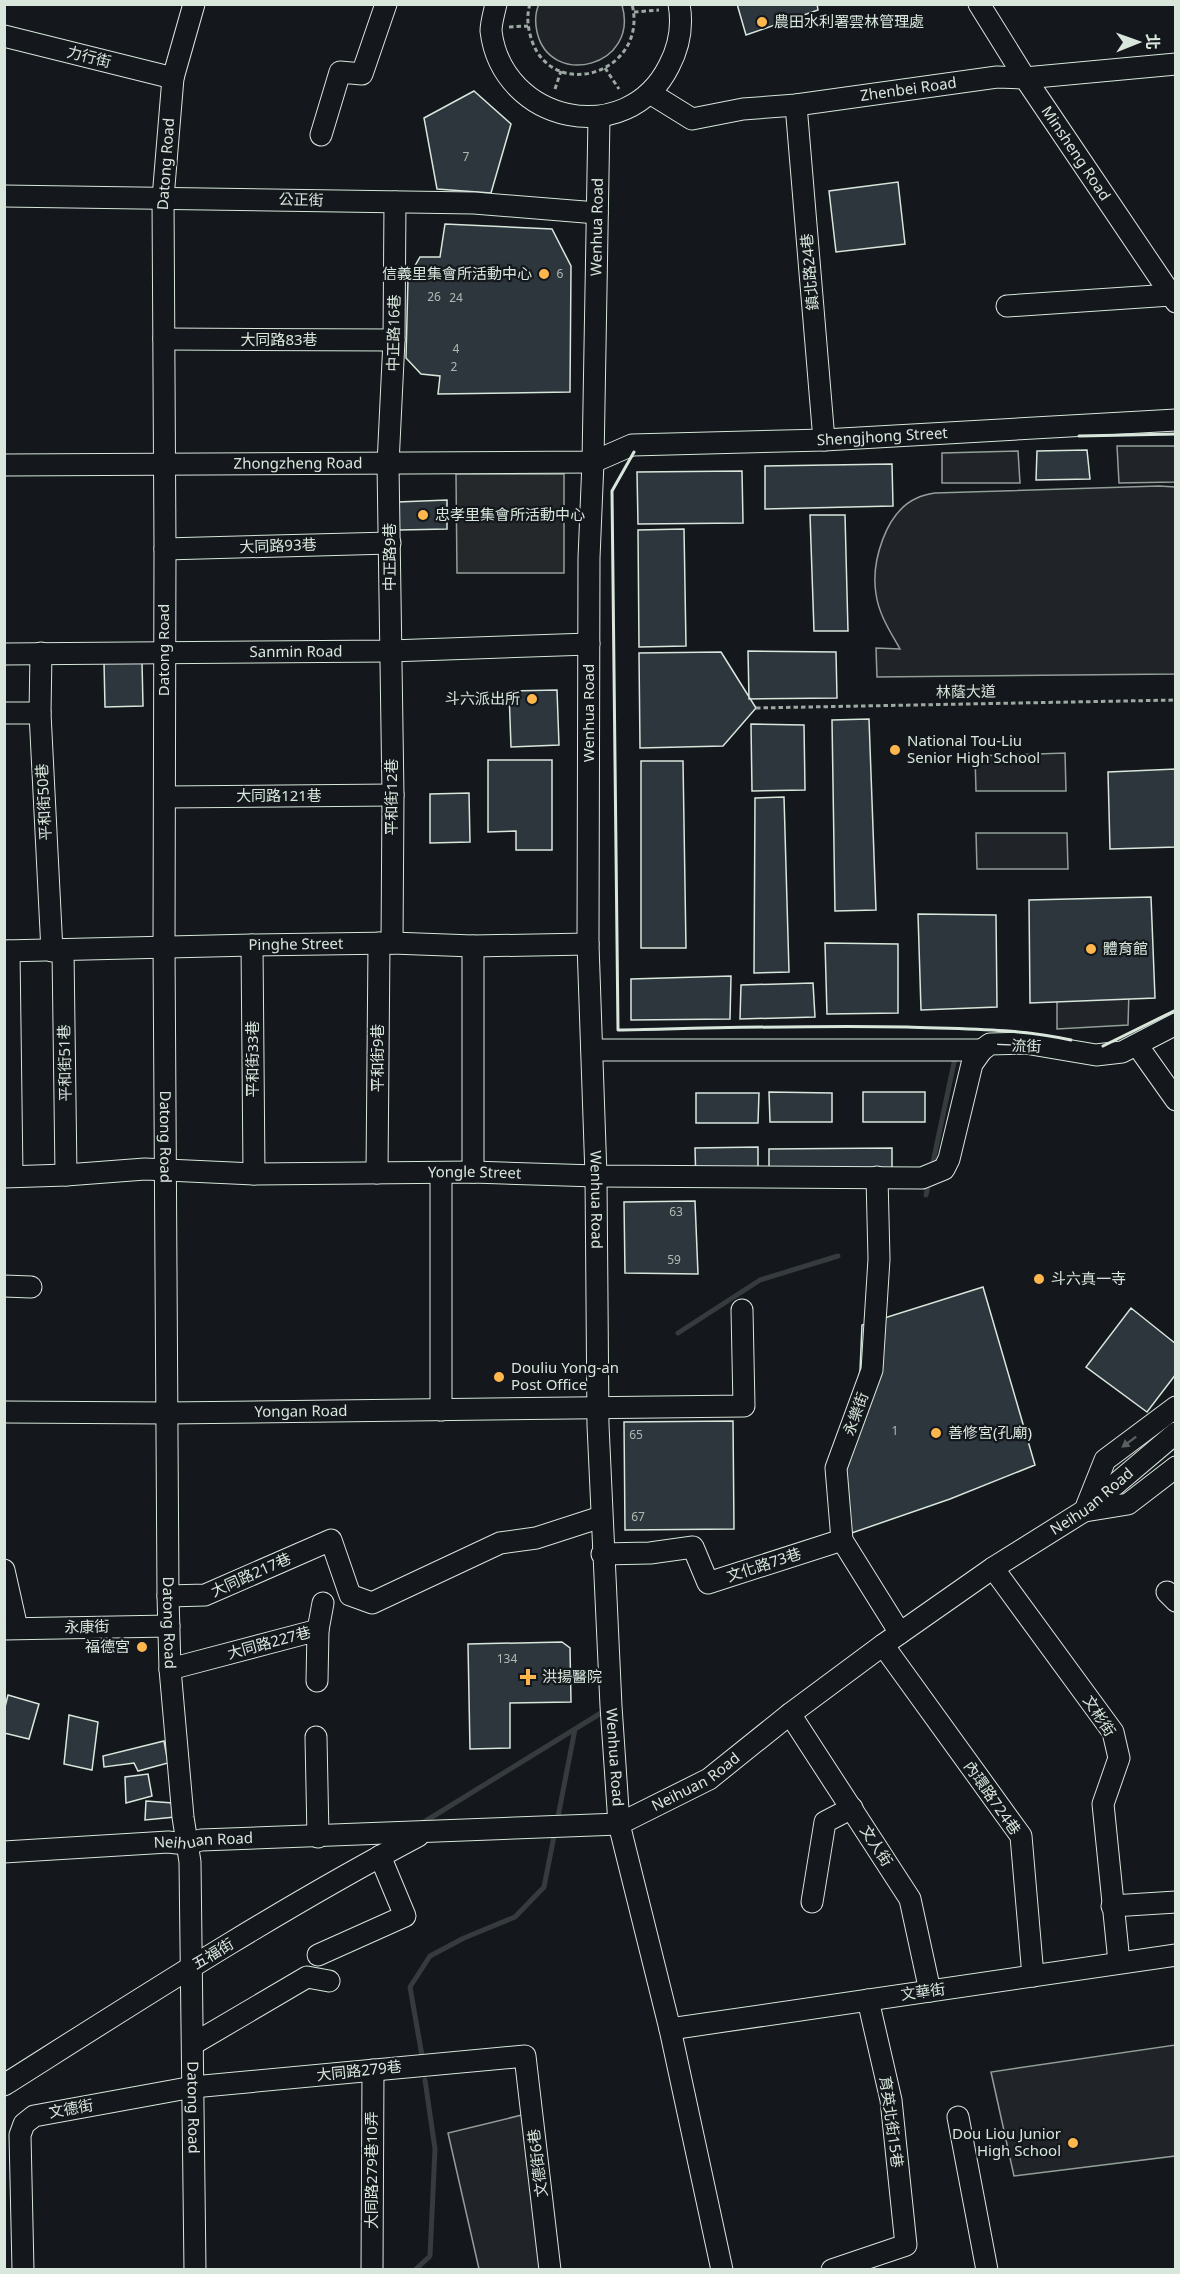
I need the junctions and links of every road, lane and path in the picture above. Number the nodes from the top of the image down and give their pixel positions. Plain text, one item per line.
1 (194, 4) edge
2 (386, 4) edge
3 (496, 4) edge
4 (530, 4) edge
5 (632, 4) edge
6 (979, 4) edge
7 (679, 6) edge
8 (634, 12) junction
9 (4, 36) edge
10 (1176, 64) edge
11 (605, 68) junction
12 (173, 78) junction
13 (1025, 78) junction
14 (650, 93) junction
15 (796, 105) junction
16 (630, 107) junction
17 (599, 117) junction
18 (321, 135) dead end
19 (4, 196) edge
20 (163, 198) junction
21 (395, 202) junction
22 (597, 213) junction
23 (1173, 299) edge
24 (1007, 306) dead end
25 (164, 339) junction
26 (394, 340) junction
27 (1176, 420) edge
28 (824, 440) junction
29 (593, 462) junction
30 (388, 464) junction
31 (4, 465) edge
32 (164, 465) junction
33 (390, 543) junction
34 (165, 549) junction
35 (589, 644) junction
36 (390, 651) junction
37 (41, 653) junction
38 (164, 653) junction
39 (4, 654) edge
40 (1176, 700) edge
41 (756, 708) dead end
42 (40, 712) junction
43 (4, 713) edge
44 (393, 795) junction
45 (165, 797) junction
46 (385, 943) junction
47 (588, 944) junction
48 (252, 945) junction
49 (164, 946) junction
50 (473, 946) junction
51 (7, 951) edge
52 (58, 951) junction
53 (1176, 1024) edge
54 (1137, 1045) junction
55 (592, 1050) junction
56 (982, 1050) junction
57 (1176, 1100) edge
58 (944, 1169) joint
59 (165, 1170) junction
60 (473, 1172) junction
61 (377, 1173) junction
62 (254, 1174) junction
63 (441, 1174) junction
64 (66, 1175) junction
65 (8, 1176) edge
66 (596, 1176) junction
67 (877, 1177) junction
68 (4, 1286) edge
69 (32, 1287) dead end
70 (742, 1310) dead end
71 (1176, 1407) edge
72 (597, 1408) junction
73 (441, 1410) junction
74 (4, 1412) edge
75 (167, 1413) junction
76 (1176, 1433) edge
77 (1176, 1467) edge
78 (1084, 1511) junction
79 (601, 1517) junction
80 (842, 1540) junction
81 (602, 1554) junction
82 (993, 1568) junction
83 (4, 1570) edge
84 (168, 1596) junction
85 (323, 1603) dead end
86 (169, 1626) junction
87 (11, 1628) edge
88 (318, 1630) junction
89 (892, 1639) junction
90 (170, 1669) junction
91 (317, 1681) dead end
92 (790, 1714) junction
93 (316, 1737) dead end
94 (852, 1808) junction
95 (620, 1824) junction
96 (426, 1832) junction
97 (318, 1837) junction
98 (186, 1844) junction
99 (4, 1852) edge
100 (380, 1856) junction
101 (812, 1902) dead end
102 (1176, 1902) edge
103 (1112, 1906) junction
104 (318, 1955) dead end
105 (1176, 1955) edge
106 (192, 1958) junction
107 (1119, 1962) junction
108 (1033, 1976) junction
109 (329, 1981) dead end
110 (930, 1991) junction
111 (868, 2000) junction
112 (670, 2029) junction
113 (193, 2044) junction
114 (525, 2056) joint
115 (373, 2070) junction
116 (4, 2085) edge
117 (193, 2087) junction
118 (958, 2117) dead end
119 (22, 2270) edge
120 (195, 2270) edge
121 (372, 2270) edge
122 (550, 2270) edge
123 (722, 2270) edge
124 (832, 2270) edge
125 (987, 2270) edge

1 - 12 street, Datong Road
2 - 18 street
3 - 17 street
4 - 11 path
5 - 8 path
6 - 13 street, Minsheng Road
7 - 8 path
7 - 14 street
8 - 11 path
9 - 12 street, 力行街
10 - 13 street, Zhenbei Road
11 - 16 path
12 - 20 street, Datong Road
13 - 15 street, Zhenbei Road
13 - 23 street, Minsheng Road
14 - 15 street, Zhenbei Road
14 - 16 street
15 - 28 street, 鎮北路24巷
16 - 17 street
17 - 22 street, Wenhua Road
19 - 20 street, 公正街
20 - 21 street, 公正街
20 - 25 street, Datong Road
21 - 22 street, 公正街
21 - 26 street, 中正路16巷
22 - 29 street, Wenhua Road
23 - 24 street
25 - 26 street, 大同路83巷
25 - 32 street, Datong Road
26 - 30 street, 中正路16巷
27 - 28 street, Shengjhong Street
28 - 29 street, Shengjhong Street
29 - 30 street, Zhongzheng Road
29 - 35 street, Wenhua Road
30 - 32 street, Zhongzheng Road
30 - 33 street, 中正路9巷
31 - 32 street, Zhongzheng Road
32 - 34 street, Datong Road
33 - 34 street, 大同路93巷
33 - 36 street, 中正路9巷
34 - 38 street, Datong Road
35 - 36 street, Sanmin Road
35 - 47 street, Wenhua Road
36 - 38 street, Sanmin Road
36 - 44 street, 平和街12巷
37 - 38 street, Sanmin Road
37 - 39 street, Sanmin Road
37 - 42 street, 平和街50巷
38 - 45 street, Datong Road
40 - 41 path, 林蔭大道
42 - 43 street
42 - 52 street, 平和街50巷
44 - 45 street, 大同路121巷
44 - 46 street, 平和街12巷
45 - 49 street, Datong Road
46 - 48 street, Pinghe Street
46 - 50 street, Pinghe Street
46 - 61 street, 平和街9巷
47 - 50 street, Pinghe Street
47 - 55 street, Wenhua Road
48 - 49 street, Pinghe Street
48 - 62 street, 平和街33巷
49 - 52 street, Pinghe Street
49 - 59 street, Datong Road
50 - 60 street
51 - 52 street, Pinghe Street
51 - 65 street
52 - 64 street, 平和街51巷
53 - 54 street, 一流街
54 - 56 street, 一流街
54 - 57 street
55 - 56 street
55 - 66 street, Wenhua Road
56 - 58 street, 一流街
58 - 67 street, Yongle Street
59 - 62 street, Yongle Street
59 - 64 street, Yongle Street
59 - 75 street, Datong Road
60 - 63 street, Yongle Street
60 - 66 street, Yongle Street
61 - 62 street, Yongle Street
61 - 63 street, Yongle Street
63 - 73 street
64 - 65 street, Yongle Street
66 - 67 street, Yongle Street
66 - 72 street, Wenhua Road
67 - 80 street, 永樂街
68 - 69 street
70 - 72 street, Yongan Road
71 -> 78 street
72 - 73 street, Yongan Road
72 - 79 street, Wenhua Road
73 - 75 street, Yongan Road
74 - 75 street, Yongan Road
75 - 84 street, Datong Road
76 - 78 street, Neihuan Road
77 - 78 street
78 - 82 street, Neihuan Road
79 - 81 street, Wenhua Road
79 - 84 street, 大同路217巷
80 - 81 street, 文化路73巷
80 - 89 street, 永樂街
81 - 95 street, Wenhua Road
82 - 89 street, Neihuan Road
82 - 103 street, 文彬街
83 - 87 street
84 - 86 street, Datong Road
85 - 88 street
86 - 87 street, 永康街
86 - 90 street, Datong Road
88 - 90 street, 大同路227巷
88 - 91 street, 大同路227巷
89 - 92 street, Neihuan Road
89 - 108 street, 內環路724巷
90 - 98 street, Datong Road
92 - 94 street, 文人街
92 - 95 street, Neihuan Road
93 - 97 street
94 - 101 street
94 - 110 street, 文人街
95 - 96 street, Neihuan Road
95 - 112 street, Wenhua Road
96 - 97 street, Neihuan Road
96 - 100 street, 五福街
97 - 98 street, Neihuan Road
98 - 99 street, Neihuan Road
98 - 106 street, Datong Road
100 - 104 street
100 - 106 street, 五福街
102 - 103 street
103 - 107 street, 文彬街
105 - 107 street, 文華街
106 - 113 street, Datong Road
106 - 116 street, 五福街
107 - 108 street, 文華街
108 - 110 street, 文華街
109 - 113 street
110 - 111 street, 文華街
111 - 112 street, 文華街
111 - 124 street, 育英北街15巷
112 - 123 street, Wenhua Road
113 - 117 street, Datong Road
114 - 115 street, 大同路279巷
114 - 122 street, 文德街6巷
115 - 117 street, 大同路279巷
115 - 121 street, 大同路279巷10弄
117 - 119 street, 文德街
117 - 120 street, Datong Road
118 - 125 street

